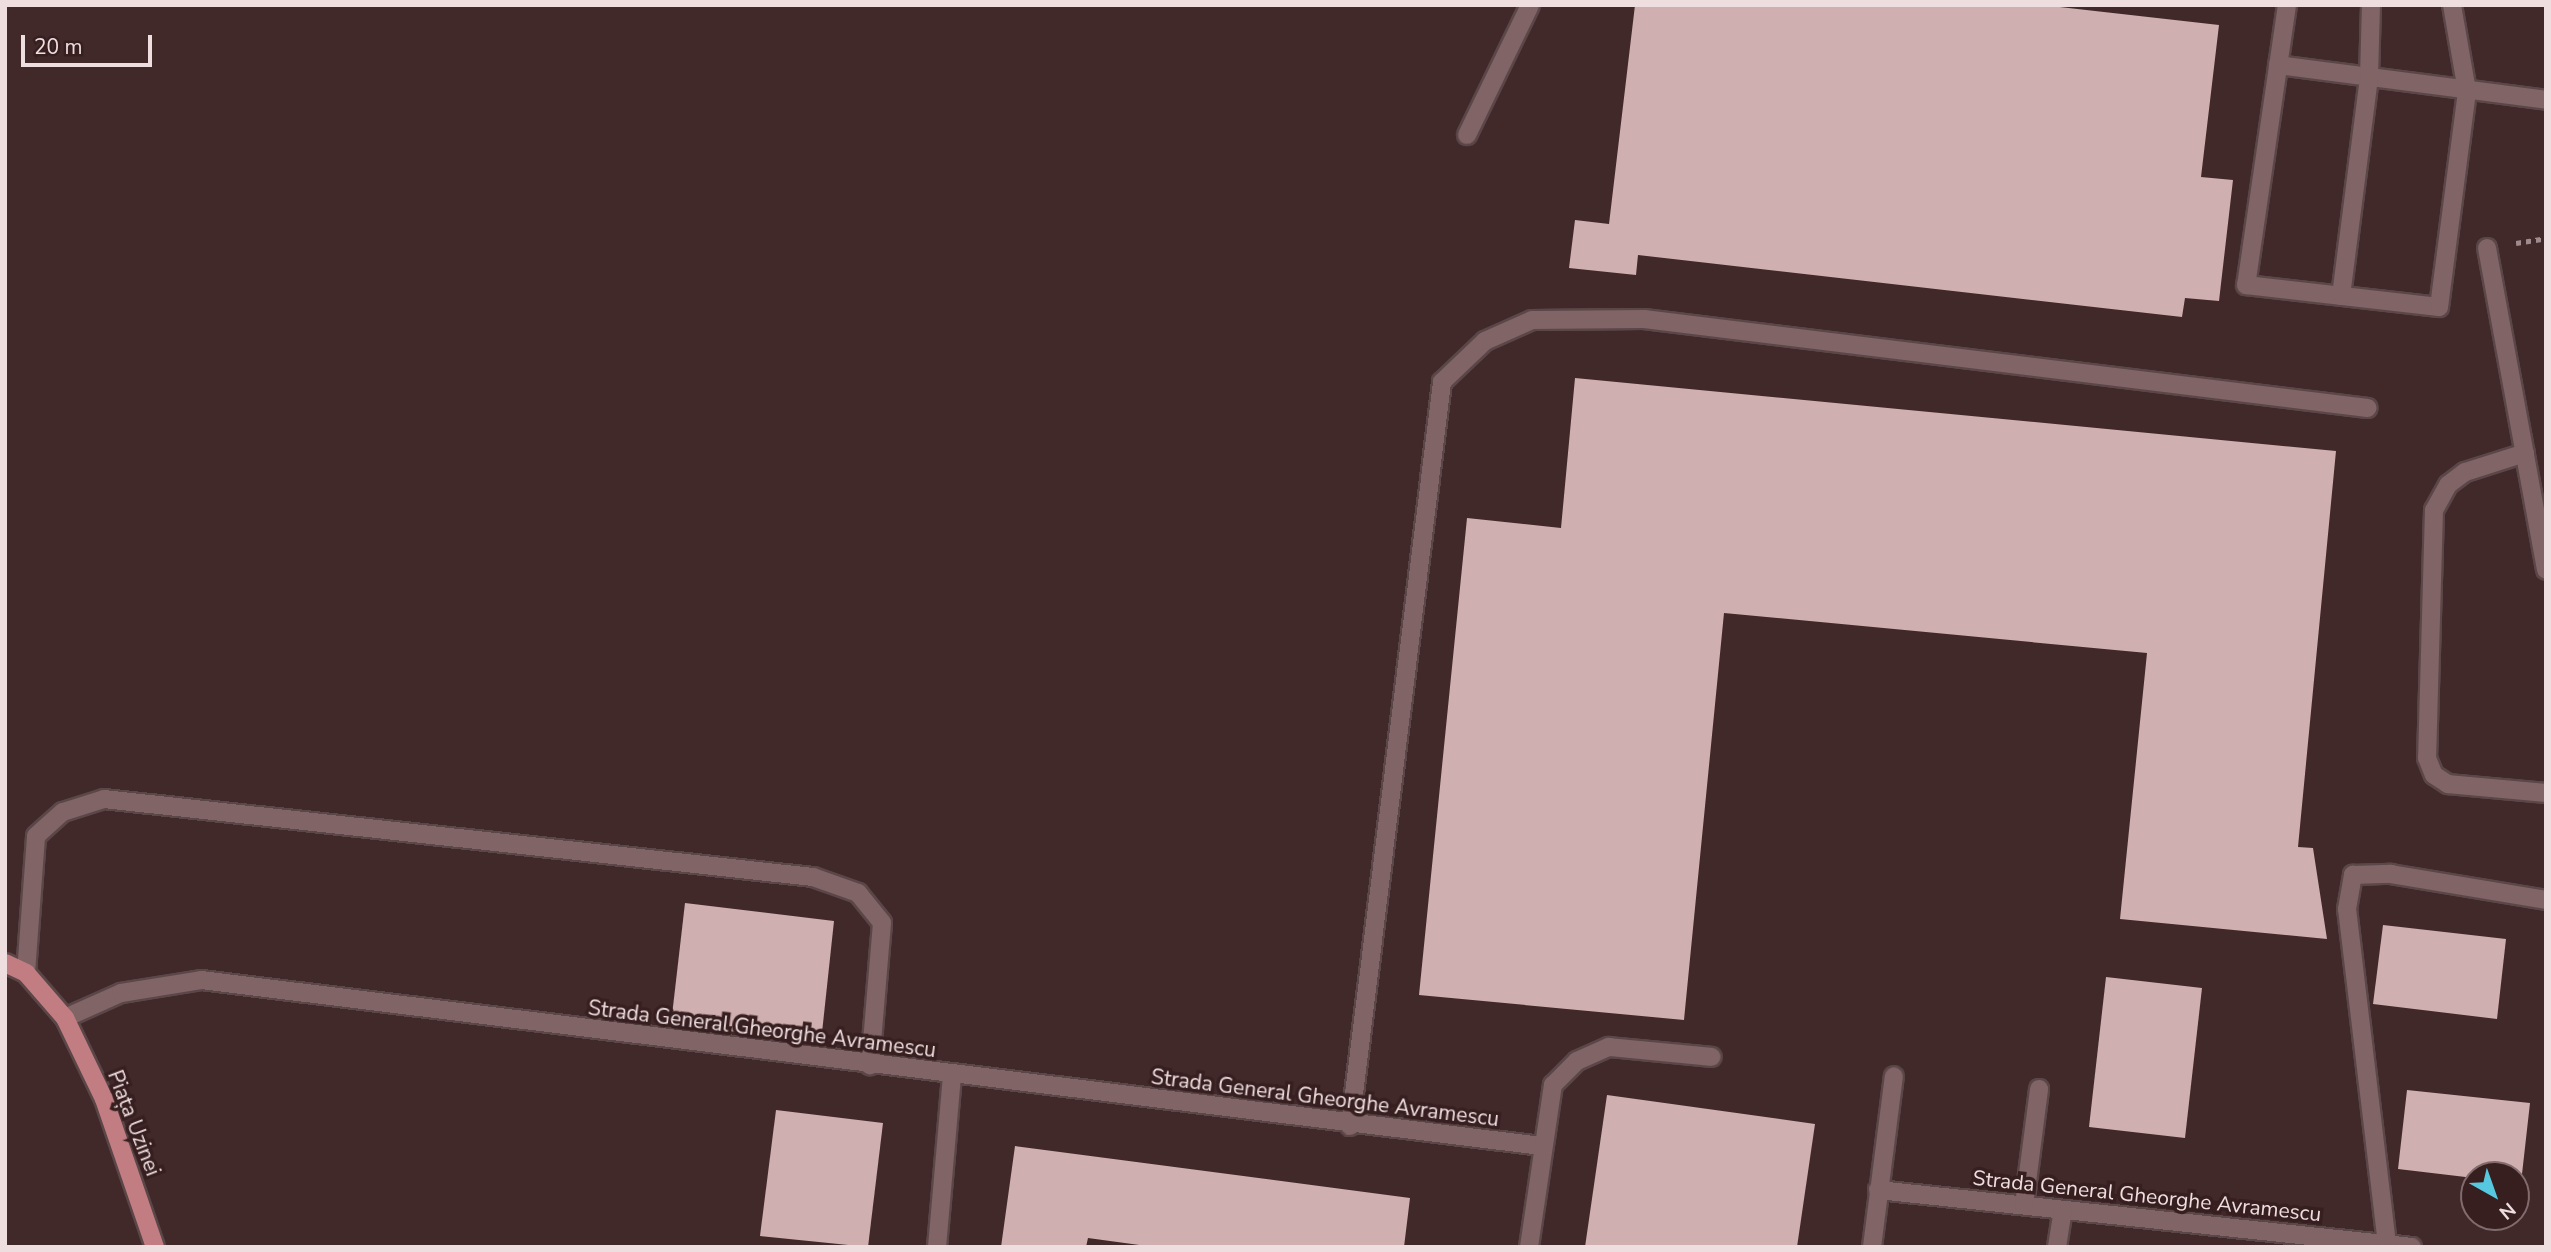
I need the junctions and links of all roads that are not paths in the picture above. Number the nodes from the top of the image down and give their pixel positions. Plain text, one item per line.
1 (1530, 5) edge
2 (2287, 5) edge
3 (2371, 5) edge
4 (2452, 5) edge
5 (2278, 65) junction
6 (2369, 78) junction
7 (2467, 91) junction
8 (2546, 100) edge
9 (1467, 135) dead end
10 (2487, 248) dead end
11 (2341, 296) junction
12 (2368, 408) dead end
13 (2525, 453) junction
14 (2546, 570) edge
15 (2546, 793) edge
16 (2546, 900) edge
17 (5, 963) edge
18 (26, 973) junction
19 (65, 1018) junction
20 (1712, 1057) dead end
21 (870, 1065) junction
22 (952, 1076) junction
23 (1894, 1076) dead end
24 (2039, 1089) dead end
25 (1350, 1126) junction
26 (1542, 1146) junction
27 (1878, 1189) junction
28 (2024, 1205) junction
29 (2063, 1210) junction
30 (2293, 1241) edge
31 (2402, 1246) edge
32 (155, 1247) edge
33 (937, 1247) edge
34 (1529, 1247) edge
35 (1872, 1247) edge
36 (2057, 1247) edge

1 - 9 street
2 - 5 street
3 - 6 street
4 - 7 street
5 - 6 street
5 - 11 street
6 - 7 street
6 - 11 street
7 - 8 street
7 - 11 street
10 - 13 street
12 - 25 street
13 - 14 street
13 - 15 street
16 - 31 street
17 - 18 main road
18 - 19 main road
18 - 21 street
19 - 21 street, Strada General Gheorghe Avramescu
19 - 32 main road, Piața Uzinei
20 - 26 street
21 - 22 street, Strada General Gheorghe Avramescu
22 - 25 street, Strada General Gheorghe Avramescu
22 - 33 street
23 - 27 street
24 - 28 street
25 - 26 street, Strada General Gheorghe Avramescu
26 - 34 street
27 - 28 street, Strada General Gheorghe Avramescu
27 - 35 street
28 - 29 street, Strada General Gheorghe Avramescu
29 - 30 street, Strada General Gheorghe Avramescu
29 - 36 street
30 - 31 street, Strada General Gheorghe Avramescu

